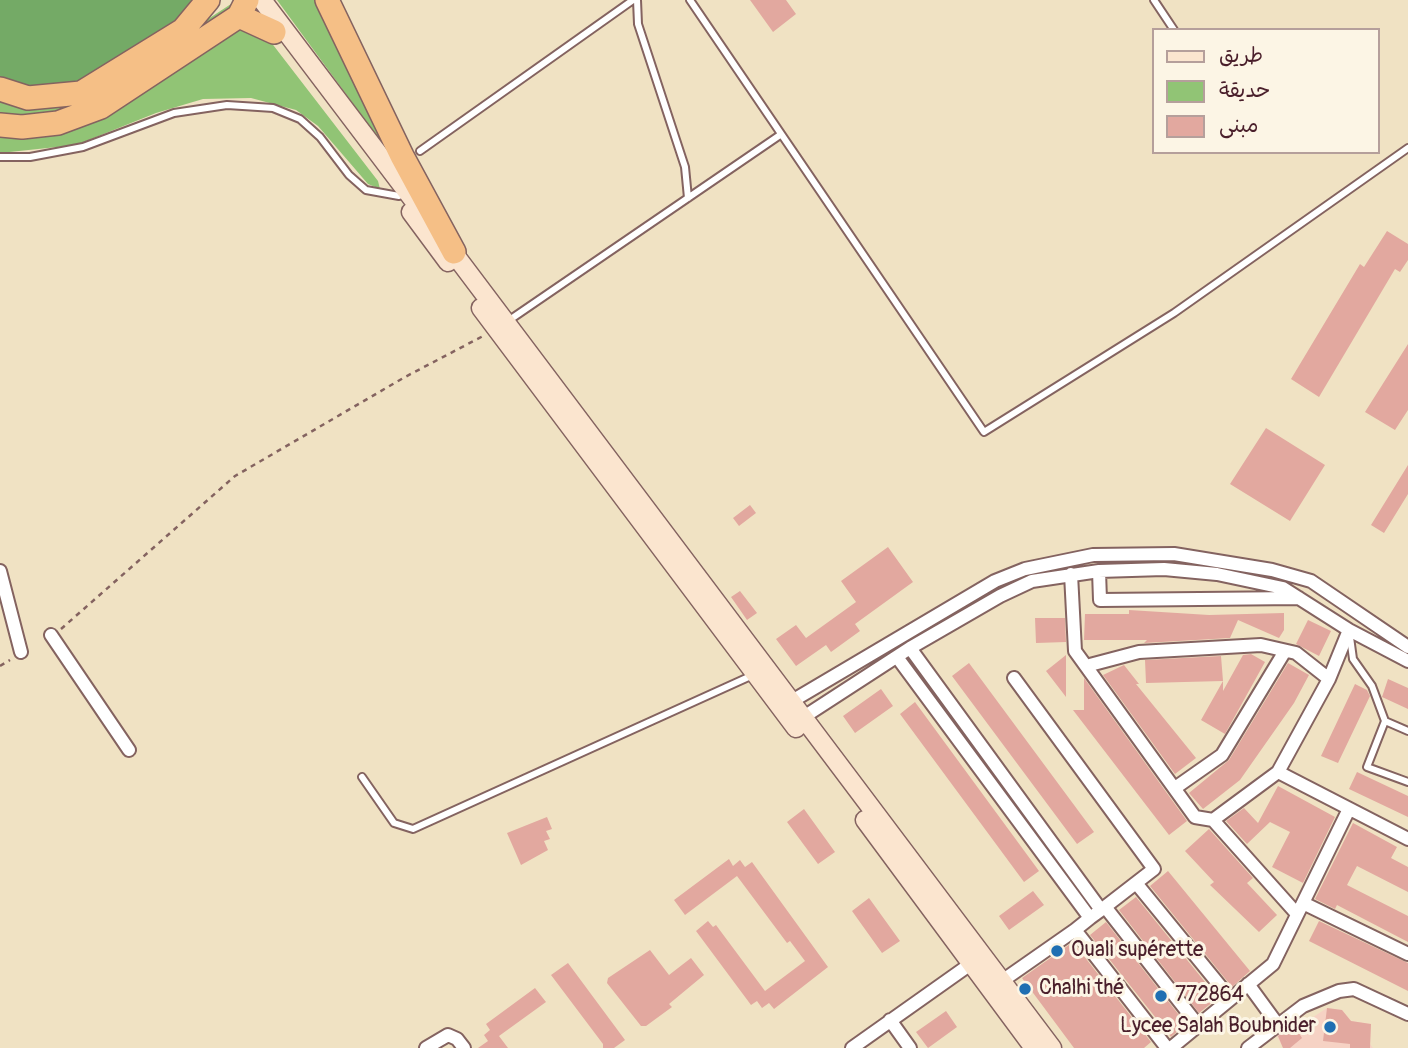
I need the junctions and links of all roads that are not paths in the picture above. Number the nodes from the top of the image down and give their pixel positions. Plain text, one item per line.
1 (208, 0) edge
2 (262, 0) edge
3 (327, 0) edge
4 (635, 0) edge
5 (690, 0) edge
6 (1154, 0) edge
7 (246, 5) edge
8 (1173, 28) edge
9 (274, 32) joint
10 (0, 89) edge
11 (0, 125) edge
12 (780, 135) junction
13 (420, 151) dead end
14 (1406, 152) edge
15 (0, 156) edge
16 (399, 196) junction
17 (688, 198) junction
18 (454, 252) junction
19 (502, 325) junction
20 (0, 571) edge
21 (1099, 571) junction
22 (1071, 574) junction
23 (1302, 598) junction
24 (1349, 630) junction
25 (51, 635) road end
26 (1408, 647) edge
27 (909, 648) junction
28 (1285, 651) junction
29 (21, 652) road end
30 (897, 657) junction
31 (1408, 662) edge
32 (1086, 666) junction
33 (762, 670) junction
34 (1014, 678) dead end
35 (1329, 679) junction
36 (787, 704) junction
37 (798, 721) junction
38 (1385, 721) junction
39 (1408, 731) edge
40 (129, 750) dead end
41 (1278, 772) junction
42 (362, 777) dead end
43 (1408, 782) edge
44 (1175, 788) junction
45 (1349, 809) junction
46 (1213, 820) junction
47 (1408, 839) edge
48 (1136, 883) junction
49 (1300, 908) junction
50 (1099, 912) junction
51 (1075, 930) junction
52 (1408, 954) edge
53 (972, 963) junction
54 (1002, 981) junction
55 (1248, 984) junction
56 (1230, 998) junction
57 (1408, 1014) edge
58 (890, 1020) junction
59 (1197, 1024) junction
60 (1278, 1025) junction
61 (426, 1048) edge
62 (464, 1048) edge
63 (852, 1048) edge
64 (910, 1048) edge
65 (1034, 1048) edge
66 (1052, 1048) edge
67 (1169, 1048) edge
68 (1248, 1048) edge

1 - 10 highway
2 - 18 main road
3 - 18 highway
4 - 13 lane
4 - 17 lane
5 - 12 lane
6 - 8 lane
7 - 9 highway
7 - 11 highway
9 - 16 main road
12 - 14 lane
12 - 17 lane
15 - 16 lane
16 - 19 main road
17 - 19 lane
18 - 19 main road
19 - 33 main road
20 - 29 street
21 - 22 street
21 - 23 street
21 - 23 street
22 - 27 street
22 - 32 street
23 - 24 street
24 - 31 street
24 - 35 street
24 - 38 lane
25 - 40 street
26 - 36 street
27 - 30 street
27 - 50 street
28 - 32 street
28 - 35 street
28 - 44 street
30 - 37 street
30 - 50 street
32 - 44 street
33 - 36 main road
33 - 42 lane
34 - 48 street
35 - 41 street
36 - 37 main road
37 - 53 main road
37 - 54 main road
38 - 39 lane
38 - 43 lane
41 - 45 street
41 - 46 street
44 - 46 street
45 - 47 street
45 - 49 street
46 - 49 street
48 - 50 street
48 - 56 street
49 - 52 street
49 - 55 street
50 - 51 street
50 - 59 street
51 - 54 street
51 - 67 street
53 - 58 street
53 - 65 main road
54 - 66 main road
55 - 56 street
55 - 60 street
56 - 59 street
57 - 60 street
58 - 63 street
58 - 64 street
59 - 67 street
60 - 68 street
61 - 62 street

